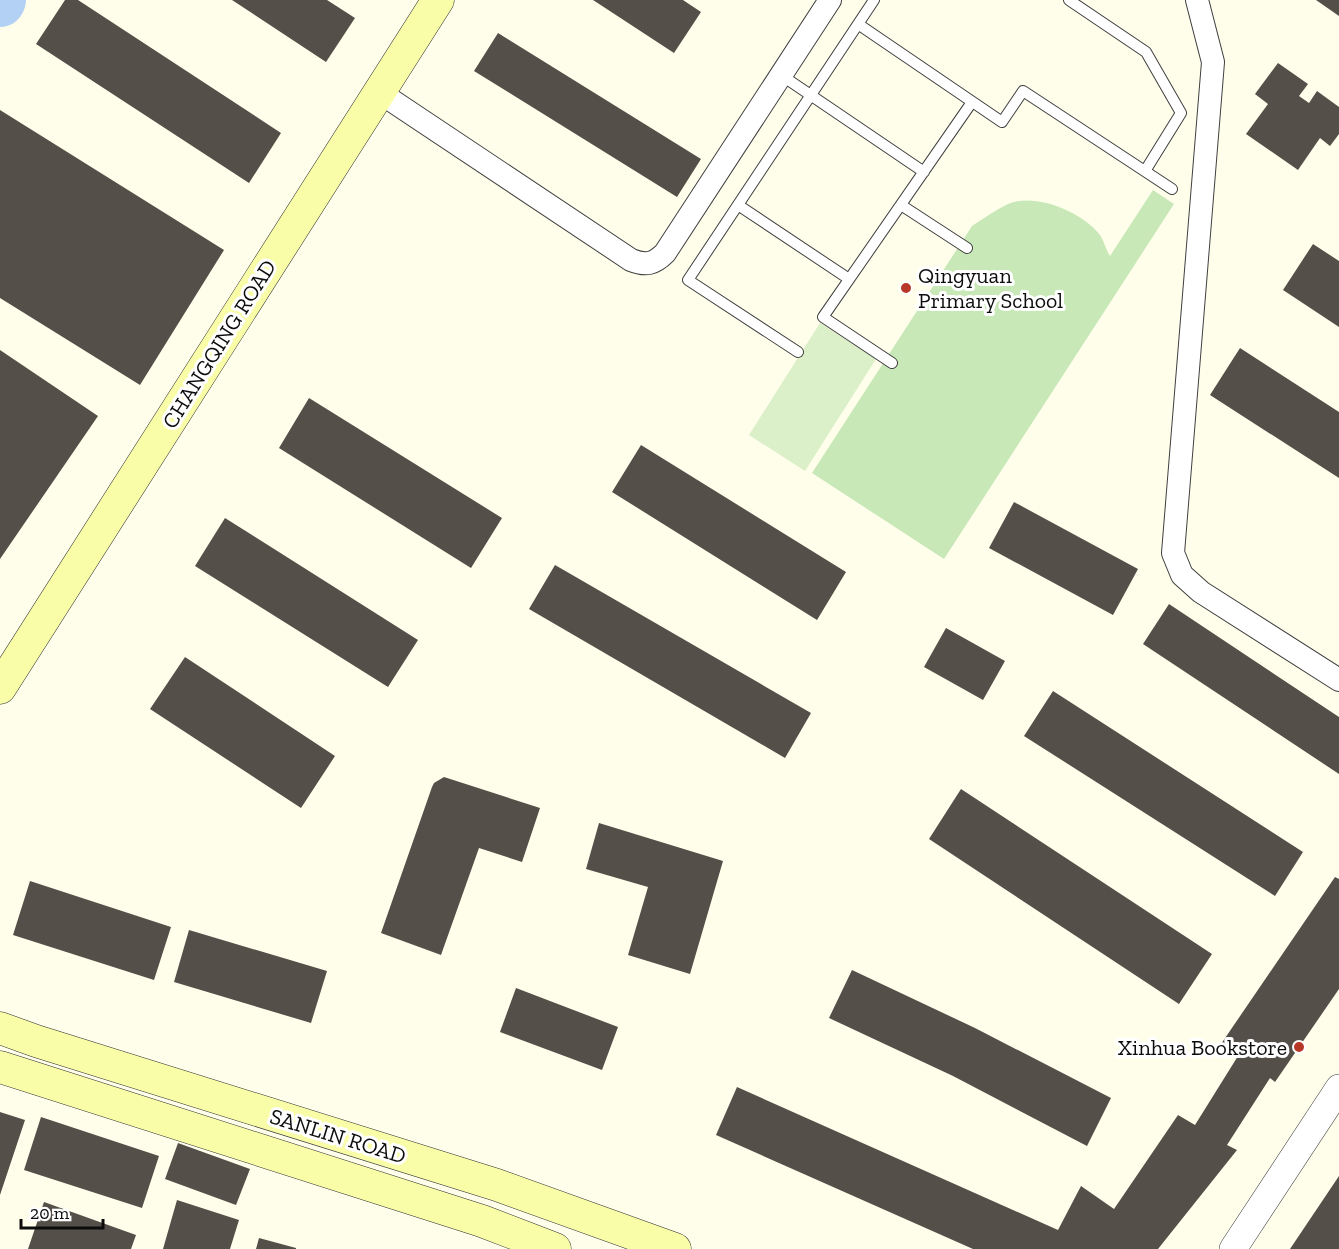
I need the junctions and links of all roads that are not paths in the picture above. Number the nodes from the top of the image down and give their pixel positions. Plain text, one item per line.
1 (438, 0) edge
2 (830, 0) edge
3 (874, 0) edge
4 (1069, 0) edge
5 (1197, 0) edge
6 (858, 24) junction
7 (781, 75) junction
8 (379, 92) junction
9 (810, 95) junction
10 (972, 102) junction
11 (1145, 171) junction
12 (924, 172) junction
13 (1172, 189) dead end
14 (738, 205) junction
15 (901, 205) junction
16 (967, 248) dead end
17 (849, 279) junction
18 (798, 352) dead end
19 (892, 363) dead end
20 (1339, 680) edge
21 (0, 688) edge
22 (0, 1028) edge
23 (0, 1067) edge
24 (1339, 1088) edge
25 (555, 1249) edge
26 (675, 1249) edge
27 (1233, 1249) edge

1 - 8 main road, CHANGQING ROAD
2 - 7 street
3 - 6 lane
4 - 11 lane
5 - 20 street
6 - 9 lane
6 - 10 lane
7 - 8 street
7 - 9 lane
8 - 21 main road, CHANGQING ROAD
9 - 12 lane
9 - 14 lane
10 - 11 lane
10 - 12 lane
11 - 13 lane
12 - 15 lane
14 - 17 lane
14 - 18 lane
15 - 16 lane
15 - 17 lane
17 - 19 lane
22 - 26 main road, SANLIN ROAD
23 - 25 main road, SANLIN ROAD
24 - 27 street

